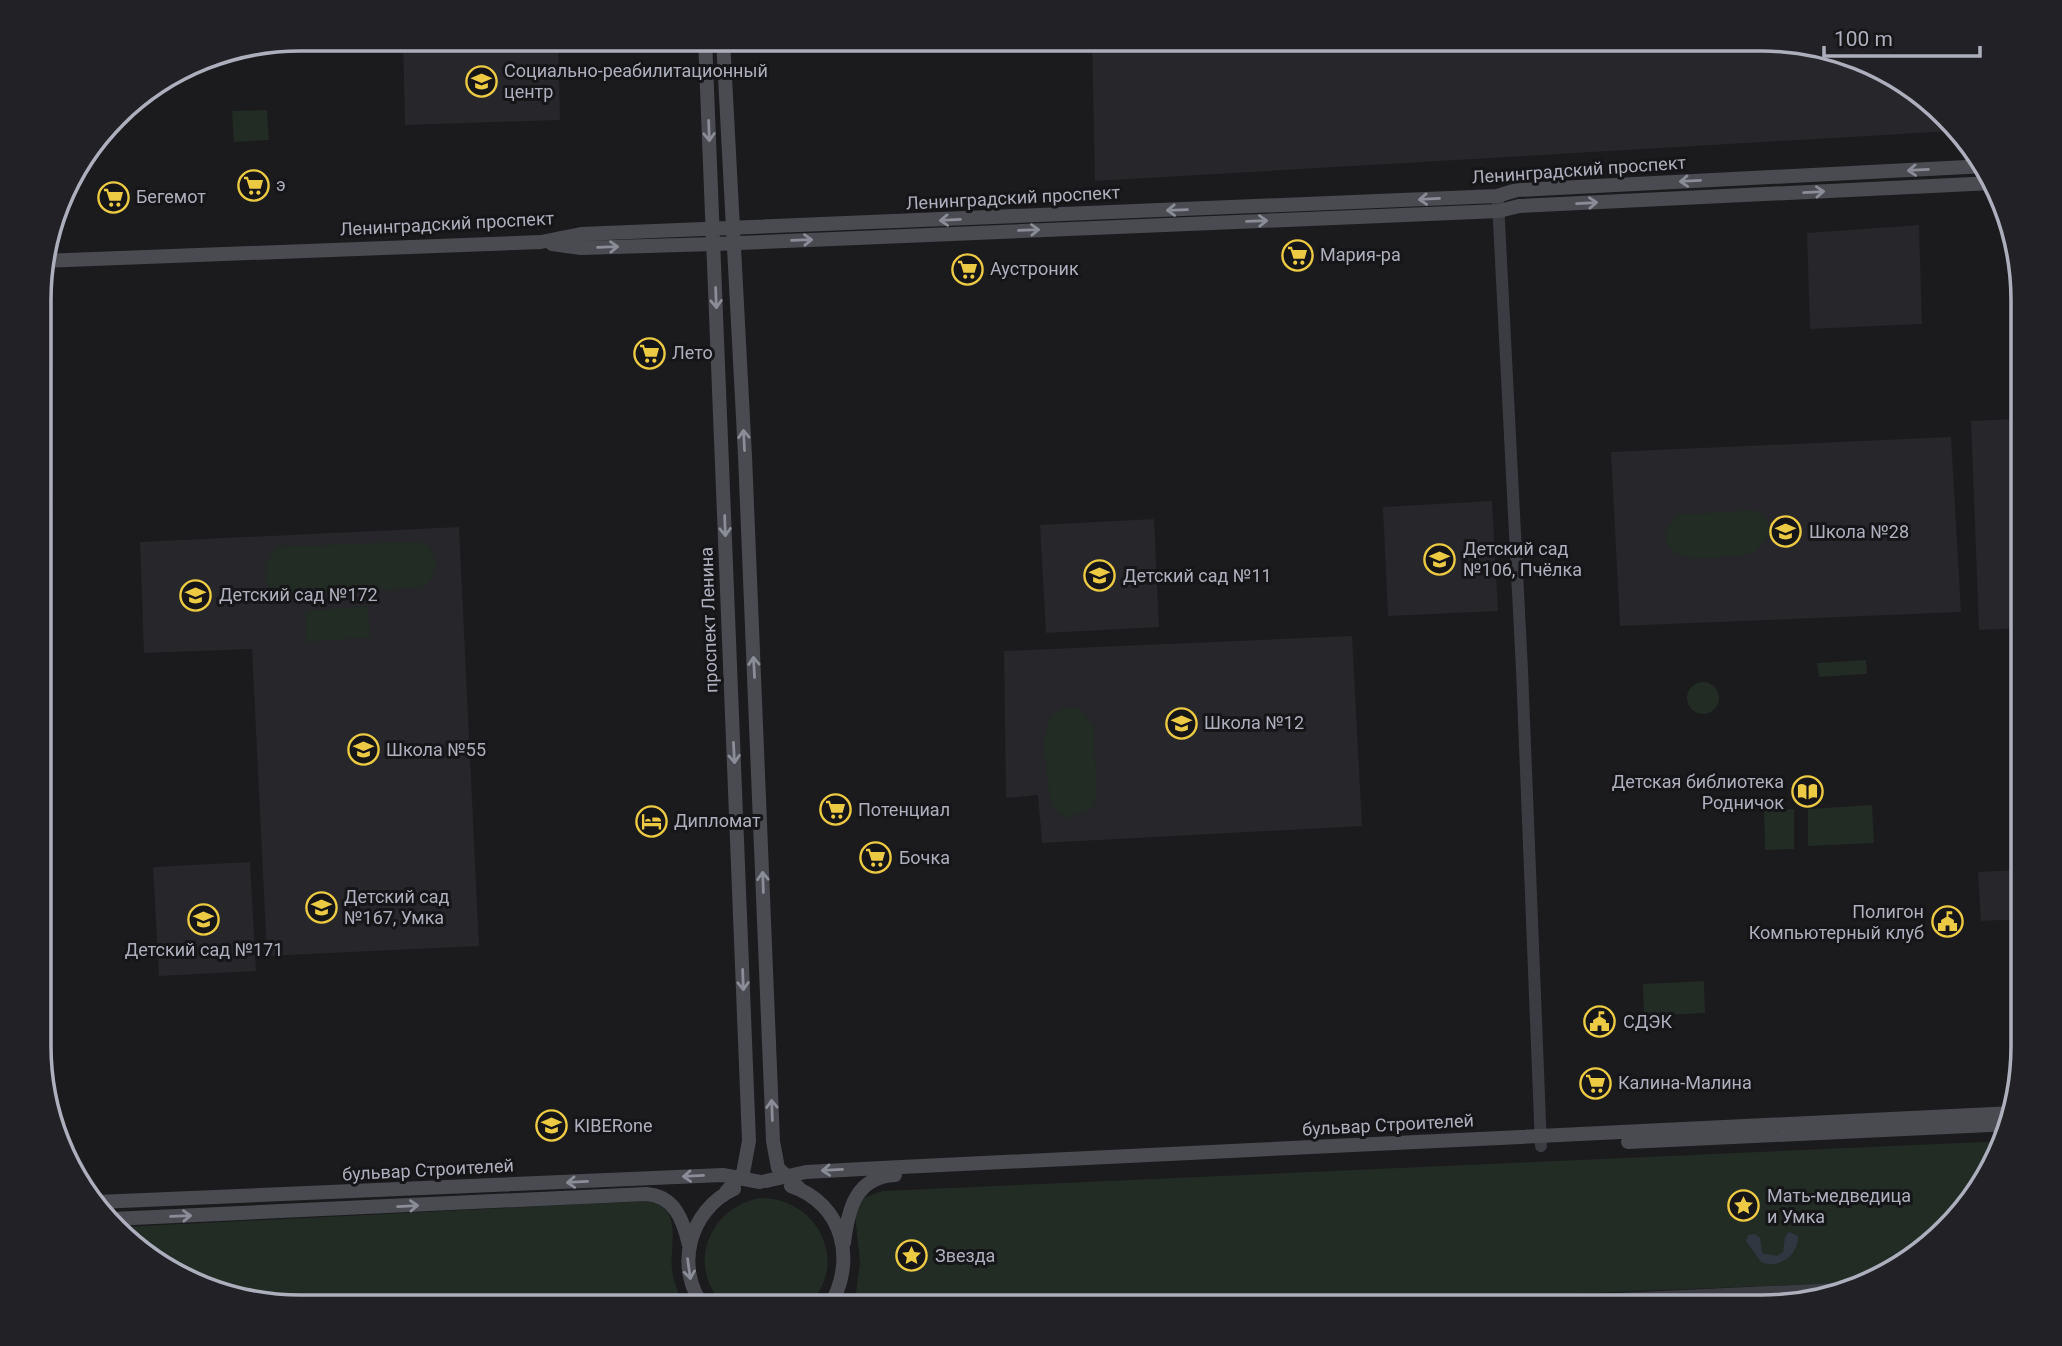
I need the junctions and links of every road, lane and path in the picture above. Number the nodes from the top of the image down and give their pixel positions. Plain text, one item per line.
1 (706, 51) edge
2 (724, 51) edge
3 (1973, 167) edge
4 (1983, 184) edge
5 (1498, 203) junction
6 (734, 236) junction
7 (713, 237) junction
8 (54, 261) edge
9 (2002, 1114) edge
10 (1999, 1124) edge
11 (1540, 1141) junction
12 (740, 1176) junction
13 (783, 1176) junction
14 (763, 1182) junction
15 (799, 1188) junction
16 (726, 1192) junction
17 (105, 1202) edge
18 (121, 1219) edge
19 (844, 1244) junction
20 (690, 1245) junction
21 (1810, 1290) edge
22 (698, 1295) edge
23 (834, 1295) edge
24 (1705, 1295) edge

1 -> 7 main road, проспект Ленина
2 - 6 main road
3 -> 5 main road, Ленинградский проспект
5 -> 4 main road, Ленинградский проспект
5 - 6 main road, Ленинградский проспект
5 - 11 street
6 - 7 main road, Ленинградский проспект
13 -> 6 main road
7 - 8 main road, Ленинградский проспект
7 -> 12 main road, проспект Ленина
9 - 11 main road, бульвар Строителей
10 - 11 main road, бульвар Строителей
11 -> 13 main road, бульвар Строителей
11 - 19 main road, бульвар Строителей
12 - 14 main road, бульвар Строителей
12 - 16 main road, проспект Ленина
12 -> 17 main road, бульвар Строителей
13 - 14 main road, бульвар Строителей
13 - 15 main road
14 - 15 main road
14 - 16 main road
15 - 19 main road
16 - 20 main road, проспект Ленина
18 -> 20 main road, бульвар Строителей
19 - 23 main road
20 -> 22 main road
21 - 24 street

